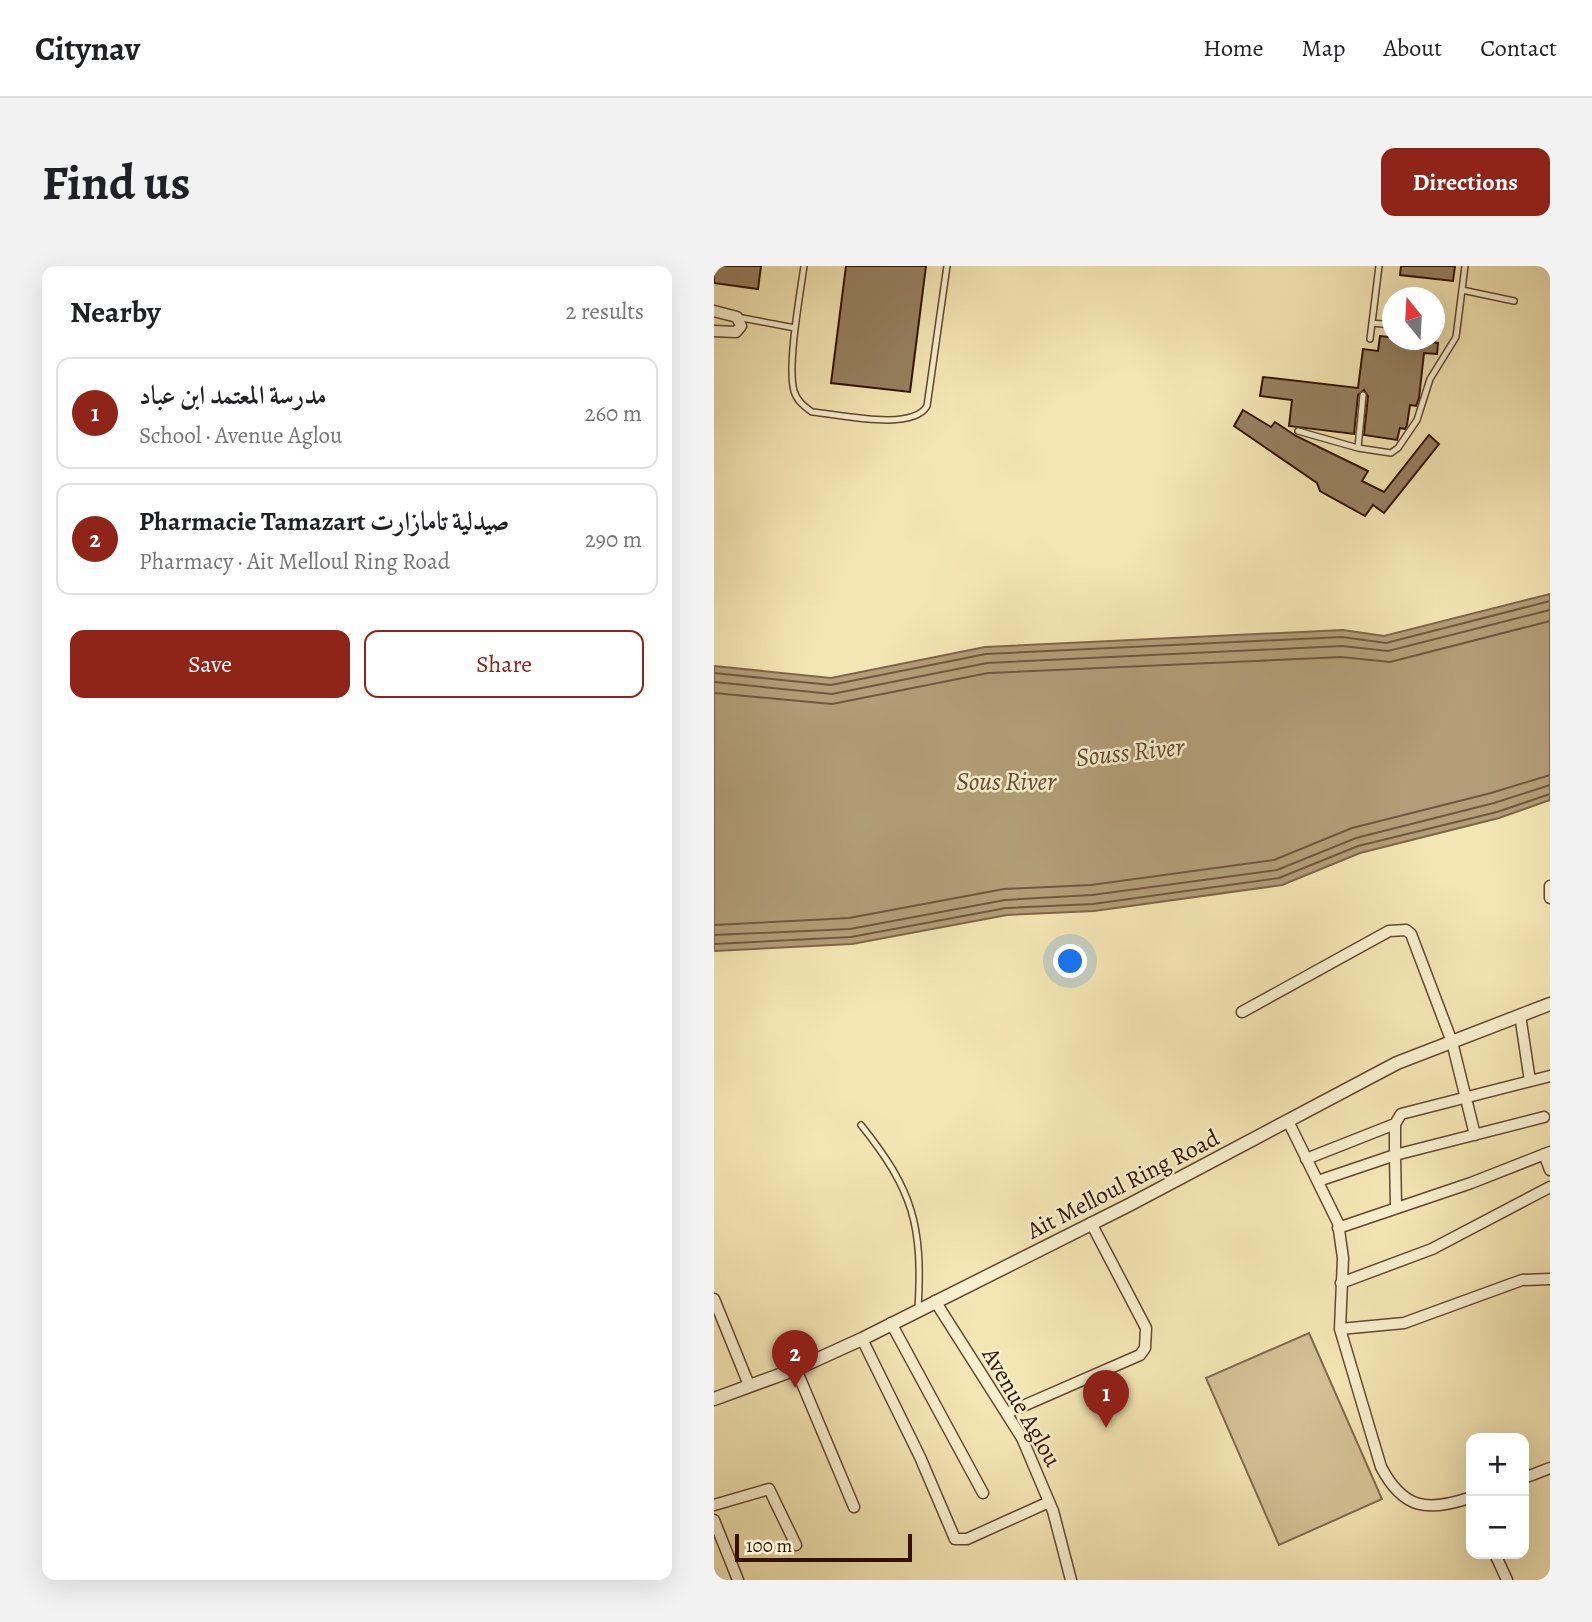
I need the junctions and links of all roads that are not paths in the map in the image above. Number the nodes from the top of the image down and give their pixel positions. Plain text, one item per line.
1 (804, 266) edge
2 (947, 266) edge
3 (1379, 266) edge
4 (1465, 266) edge
5 (1462, 289) junction
6 (1514, 301) dead end
7 (714, 311) edge
8 (737, 317) junction
9 (1372, 323) junction
10 (1382, 324) edge
11 (795, 328) junction
12 (714, 331) edge
13 (1370, 339) dead end
14 (1363, 395) dead end
15 (1298, 431) dead end
16 (1358, 447) junction
17 (1550, 886) edge
18 (1550, 898) edge
19 (1550, 1004) edge
20 (1242, 1012) dead end
21 (1520, 1015) junction
22 (1452, 1042) junction
23 (1550, 1076) edge
24 (1530, 1081) junction
25 (1465, 1098) junction
26 (1544, 1117) dead end
27 (1288, 1121) junction
28 (1395, 1124) junction
29 (860, 1125) dead end
30 (1475, 1135) junction
31 (1547, 1153) edge
32 (1395, 1155) junction
33 (1306, 1159) junction
34 (1550, 1170) edge
35 (1318, 1181) junction
36 (1550, 1187) edge
37 (1396, 1206) junction
38 (1091, 1223) junction
39 (1338, 1228) junction
40 (1550, 1279) edge
41 (1341, 1283) junction
42 (714, 1299) edge
43 (935, 1301) junction
44 (918, 1309) junction
45 (891, 1323) junction
46 (1340, 1329) junction
47 (862, 1339) junction
48 (796, 1369) junction
49 (750, 1385) junction
50 (714, 1399) edge
51 (1007, 1413) junction
52 (1550, 1468) edge
53 (1529, 1476) edge
54 (983, 1493) dead end
55 (1466, 1501) edge
56 (1049, 1502) junction
57 (714, 1505) edge
58 (854, 1507) dead end
59 (714, 1520) edge
60 (796, 1545) dead end
61 (1497, 1559) edge
62 (738, 1580) edge
63 (1071, 1580) edge
64 (1507, 1580) edge

1 - 11 lane
2 - 11 lane
3 - 9 lane
4 - 5 lane
5 - 6 lane
5 - 16 lane
7 - 8 street
8 - 11 lane
8 - 12 street
9 - 10 lane
9 - 13 lane
14 - 16 lane
15 - 16 lane
17 - 18 street
19 - 21 street, Ait Melloul Ring Road
20 - 22 street
21 - 22 street, Ait Melloul Ring Road
21 - 24 street
22 - 25 street
22 - 27 street, Ait Melloul Ring Road
23 - 24 street
24 - 25 street
25 - 28 street
25 - 30 street
26 - 30 street
27 - 33 street
27 - 38 street, Ait Melloul Ring Road
28 - 32 street
28 - 33 street
29 - 44 lane
30 - 32 street
31 - 34 street
31 - 37 street
32 - 35 street
32 - 37 street
33 - 35 street
35 - 39 street
36 - 41 street
37 - 39 street
38 - 43 street, Ait Melloul Ring Road
38 - 51 street
39 - 41 street
40 - 46 street
41 - 46 street
42 - 49 street
43 - 44 street, Ait Melloul Ring Road
43 - 51 street, Avenue Aglou
44 - 45 street, Ait Melloul Ring Road
45 - 47 street, Ait Melloul Ring Road
45 - 54 street
46 - 55 street
47 - 48 street, Ait Melloul Ring Road
47 - 56 street
48 - 49 street, Ait Melloul Ring Road
48 - 58 street
49 - 50 street, Ait Melloul Ring Road
51 - 56 street, Avenue Aglou
52 - 53 street
56 - 63 street, Avenue Aglou
57 - 60 street
59 - 62 street
61 - 64 street

